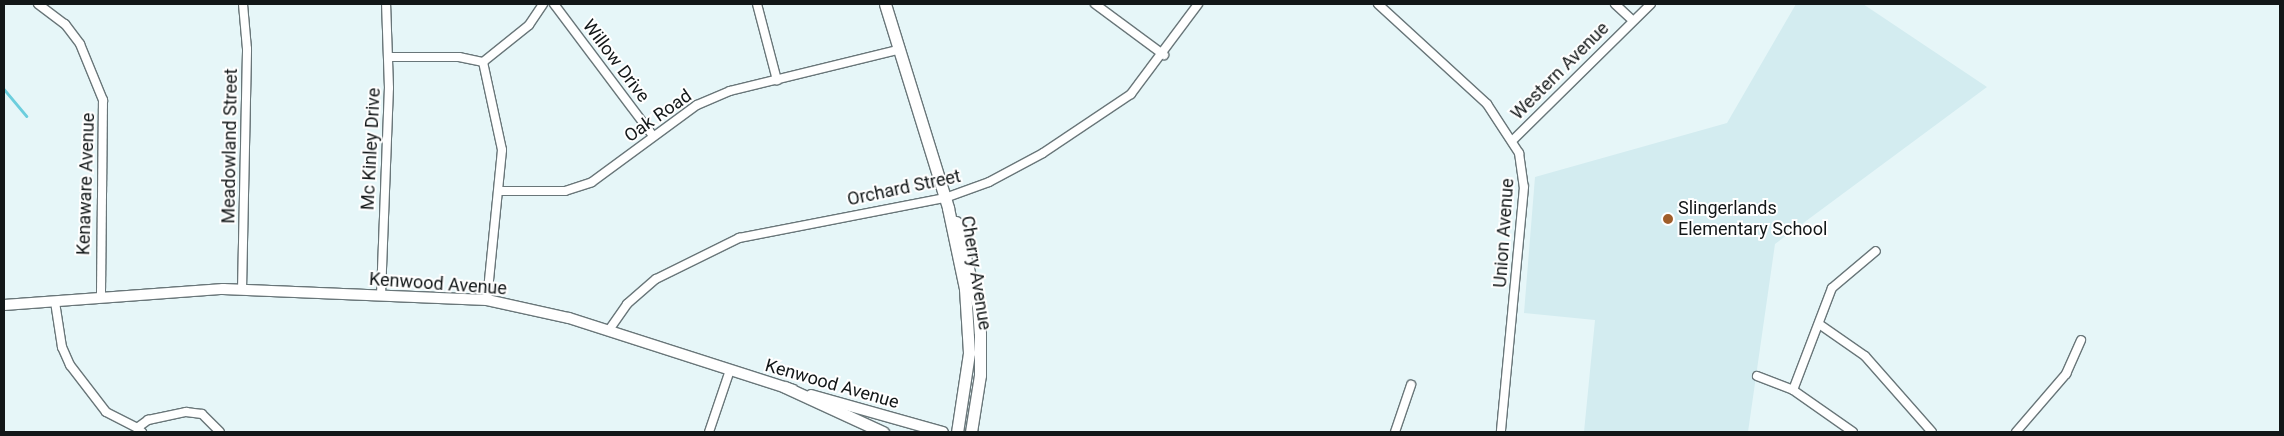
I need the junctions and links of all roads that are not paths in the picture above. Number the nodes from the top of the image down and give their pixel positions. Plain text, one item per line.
1 (38, 4) edge
2 (243, 4) edge
3 (386, 4) edge
4 (543, 4) edge
5 (554, 4) edge
6 (757, 4) edge
7 (885, 4) edge
8 (1095, 4) edge
9 (1198, 4) edge
10 (1378, 4) edge
11 (1615, 4) edge
12 (1651, 4) edge
13 (1632, 20) junction
14 (897, 50) junction
15 (1164, 55) junction
16 (388, 56) junction
17 (483, 62) junction
18 (776, 80) junction
19 (652, 136) junction
20 (1514, 140) junction
21 (499, 190) junction
22 (947, 203) junction
23 (1876, 251) dead end
24 (242, 290) junction
25 (381, 295) junction
26 (101, 298) junction
27 (487, 300) junction
28 (55, 302) junction
29 (4, 305) edge
30 (1819, 324) junction
31 (609, 330) junction
32 (2081, 340) dead end
33 (730, 370) junction
34 (1757, 376) dead end
35 (1411, 385) dead end
36 (785, 387) junction
37 (1793, 390) junction
38 (139, 430) edge
39 (220, 432) edge
40 (709, 432) edge
41 (883, 432) edge
42 (943, 432) edge
43 (957, 432) edge
44 (971, 432) edge
45 (1394, 432) edge
46 (1501, 432) edge
47 (1853, 432) edge
48 (1932, 432) edge
49 (2016, 432) edge

1 - 26 street, Kenaware Avenue
2 - 24 street, Meadowland Street
3 - 16 street, Mc Kinley Drive
4 - 17 street
5 - 19 street, Willow Drive
6 - 18 street
7 - 14 main road, Cherry Avenue
8 - 15 street
9 - 15 street, Orchard Street
10 - 20 street, Union Avenue
11 - 13 street
12 - 13 street, Western Avenue
13 - 20 street, Western Avenue
14 - 18 street, Oak Road
14 - 22 main road, Cherry Avenue
15 - 22 street, Orchard Street
16 - 17 street
16 - 25 street, Mc Kinley Drive
17 - 21 street
18 - 19 street, Oak Road
19 - 21 street, Oak Road
20 - 46 street, Union Avenue
21 - 27 street
22 - 31 street, Orchard Street
22 - 43 main road, Cherry Avenue
22 - 44 main road, Cherry Avenue
23 - 30 street
24 - 25 main road, Kenwood Avenue
24 - 26 main road, Kenwood Avenue
25 - 27 main road, Kenwood Avenue
26 - 28 main road, Kenwood Avenue
27 - 31 main road, Kenwood Avenue
28 - 29 main road, Kenwood Avenue
28 - 38 street
30 - 37 street
30 - 48 street
31 - 33 main road, Kenwood Avenue
32 - 49 street
33 - 36 main road, Kenwood Avenue
33 - 40 street
34 - 37 street
35 - 45 street
36 - 41 main road
36 - 42 main road, Kenwood Avenue
37 - 47 street
38 - 39 street

